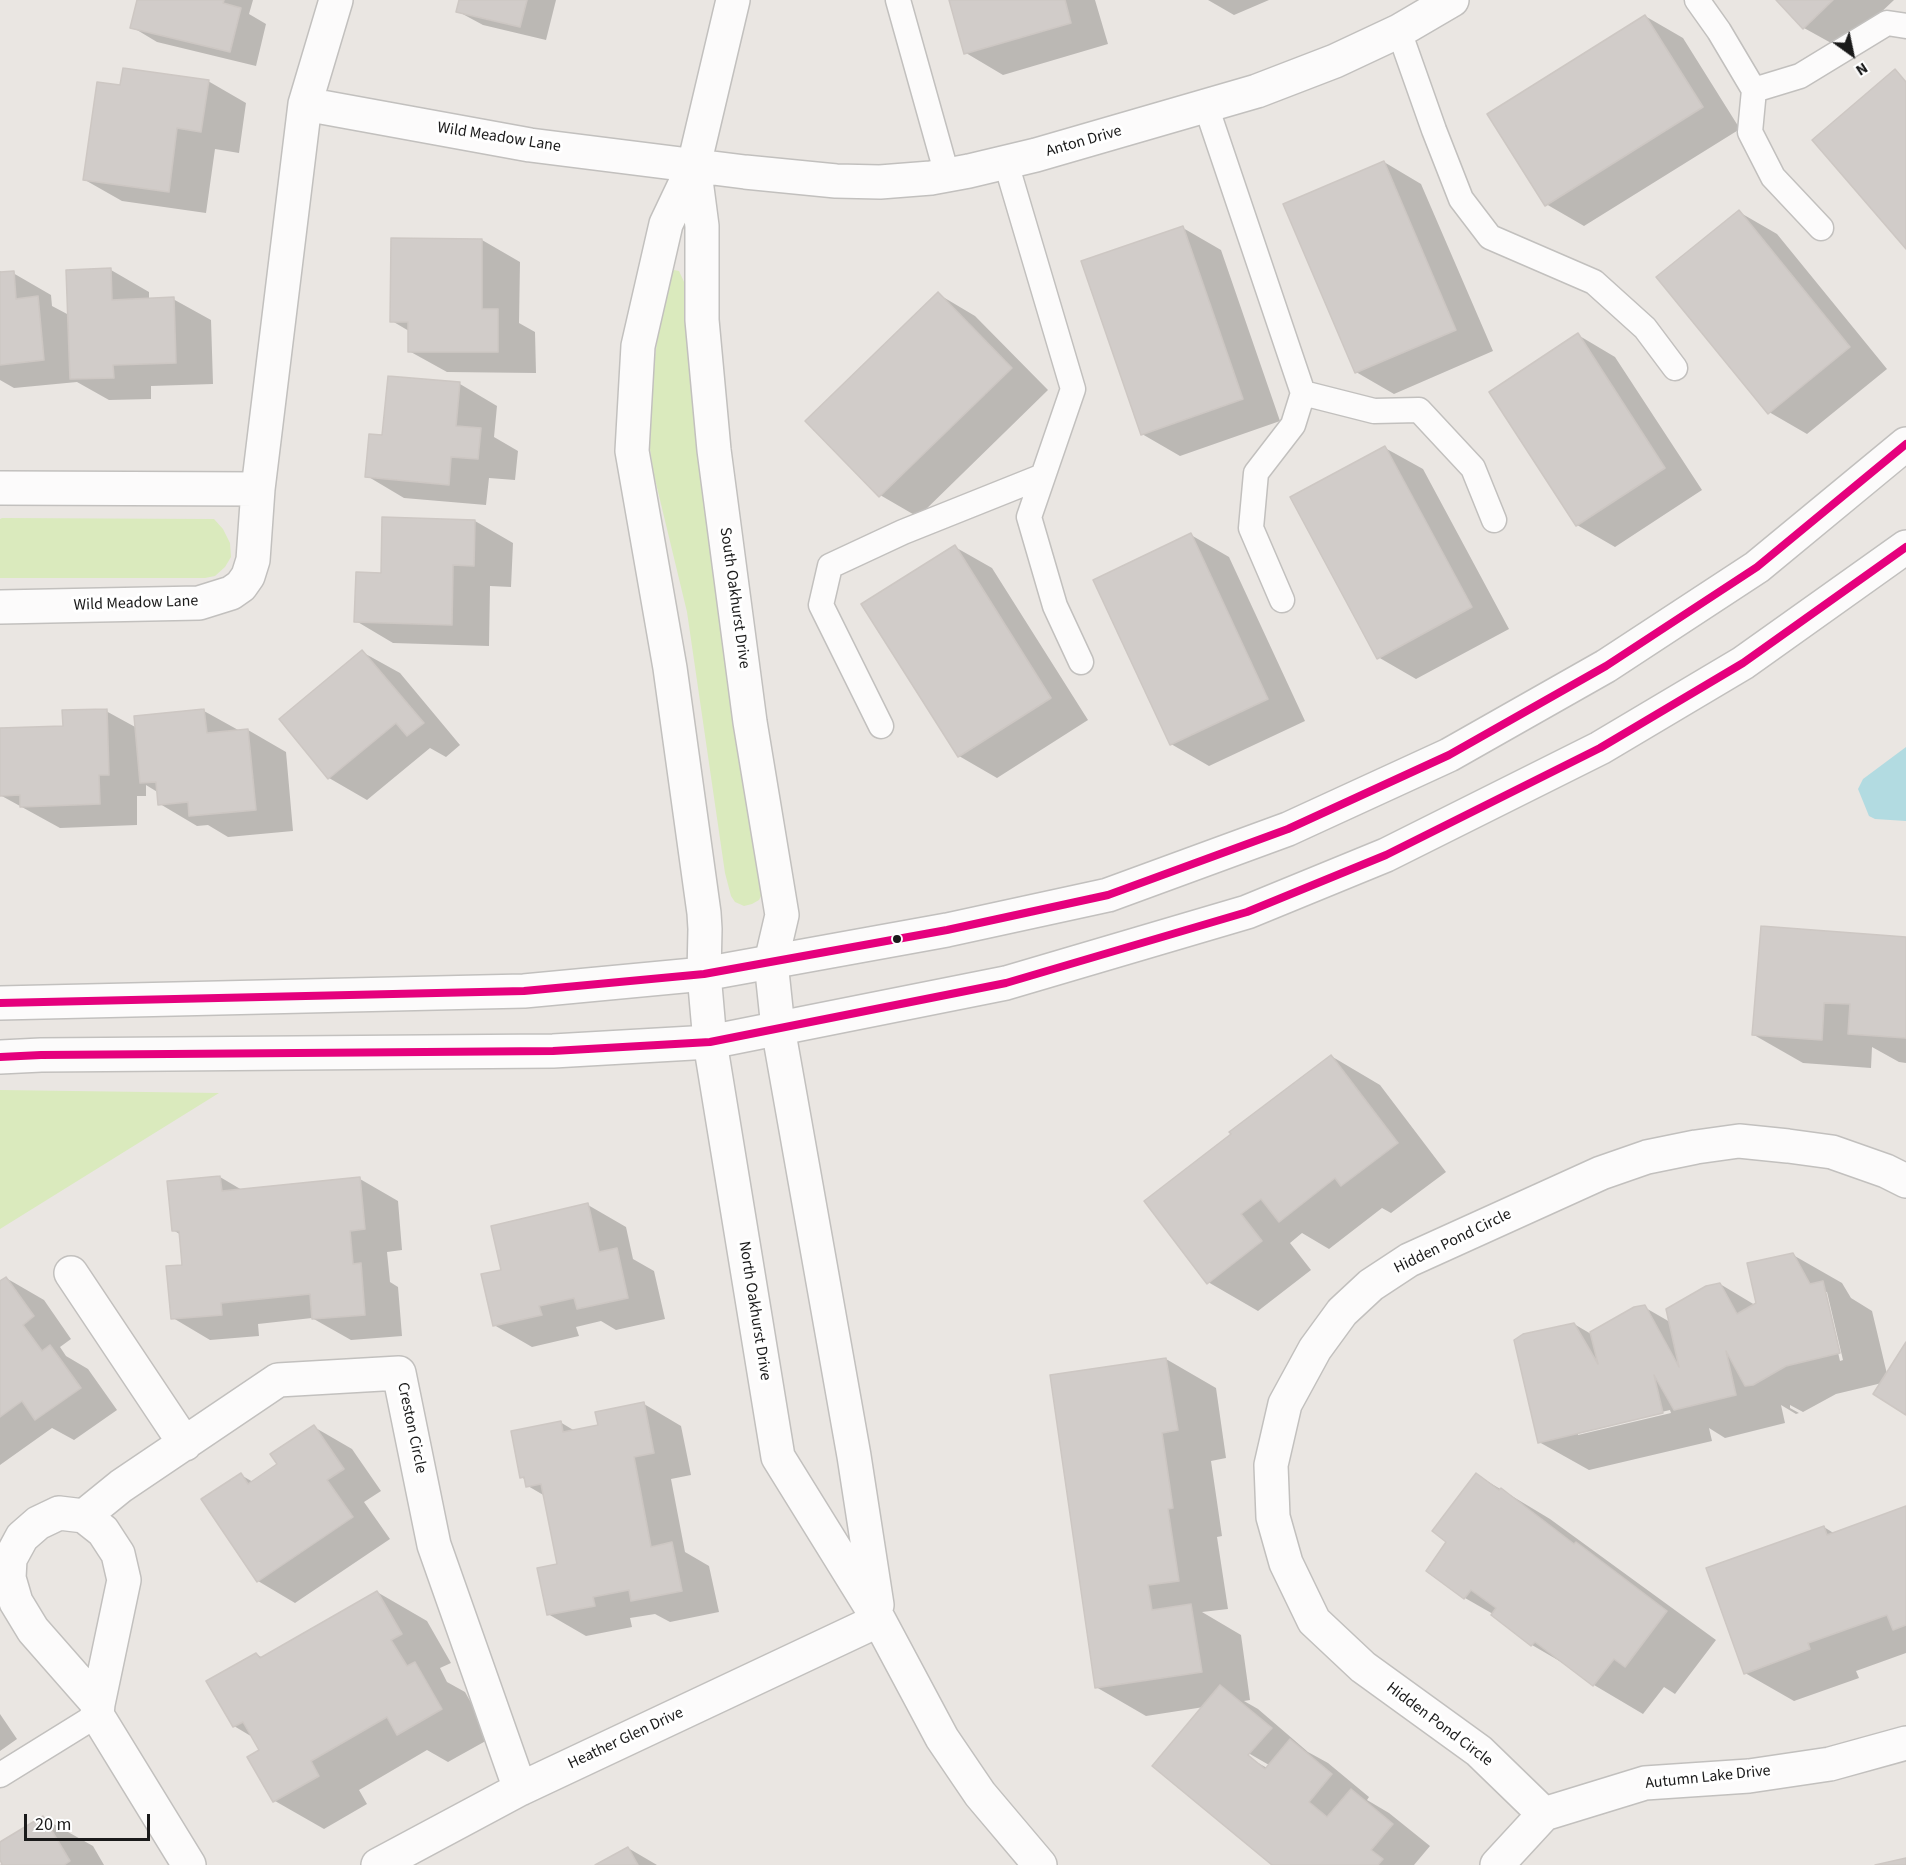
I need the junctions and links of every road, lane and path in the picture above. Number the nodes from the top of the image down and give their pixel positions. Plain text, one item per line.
1 (336, 0) edge
2 (733, 0) edge
3 (898, 0) edge
4 (1452, 0) edge
5 (1697, 0) edge
6 (1906, 26) edge
7 (1399, 31) junction
8 (1754, 90) junction
9 (305, 104) junction
10 (1206, 106) junction
11 (1006, 163) junction
12 (694, 165) junction
13 (947, 175) junction
14 (1821, 228) dead end
15 (1675, 368) dead end
16 (1303, 393) junction
17 (1906, 444) edge
18 (1043, 476) junction
19 (0, 488) edge
20 (258, 489) junction
21 (1494, 520) dead end
22 (1906, 547) edge
23 (1282, 600) dead end
24 (0, 607) edge
25 (1080, 662) dead end
26 (881, 726) dead end
27 (771, 962) junction
28 (704, 974) junction
29 (0, 1003) edge
30 (778, 1028) junction
31 (710, 1042) junction
32 (0, 1057) edge
33 (1906, 1181) edge
34 (71, 1273) dead end
35 (185, 1443) junction
36 (84, 1516) junction
37 (5, 1559) edge
38 (879, 1620) junction
39 (98, 1709) junction
40 (1906, 1743) edge
41 (0, 1775) edge
42 (520, 1789) junction
43 (1544, 1814) junction
44 (189, 1865) edge
45 (378, 1865) edge
46 (1040, 1865) edge
47 (1497, 1865) edge

1 - 9 street, Wild Meadow Lane
2 - 12 street, South Oakhurst Drive
3 - 13 lane
4 - 7 street, Anton Drive
5 - 8 lane
6 - 8 lane
7 - 10 street, Anton Drive
7 - 15 lane
8 - 14 lane
9 - 12 street, Wild Meadow Lane
9 - 20 street, Wild Meadow Lane
10 - 11 street, Anton Drive
10 - 16 lane
11 - 13 street, Anton Drive
11 - 18 lane
12 - 13 street, Anton Drive
12 - 27 street, South Oakhurst Drive
12 - 28 street, South Oakhurst Drive
16 - 21 lane
16 - 23 lane
17 - 27 street
18 - 25 lane
18 - 26 lane
19 - 20 street
20 - 24 street, Wild Meadow Lane
22 - 30 street
27 - 28 street
27 - 30 street, South Oakhurst Drive
28 - 29 street
28 - 31 street, North Oakhurst Drive
30 - 31 street
30 - 38 street, North Oakhurst Drive
31 - 32 street
31 - 38 street, North Oakhurst Drive
33 - 43 street, Hidden Pond Circle
34 - 35 street
35 - 36 street, Creston Circle
35 - 42 street, Creston Circle
36 - 37 street
36 - 39 street
37 - 39 street
38 - 42 street, Heather Glen Drive
38 - 46 street, North Oakhurst Drive
39 - 41 lane
39 - 44 street
40 - 43 street, Autumn Lake Drive
42 - 45 street, Heather Glen Drive
43 - 47 street

